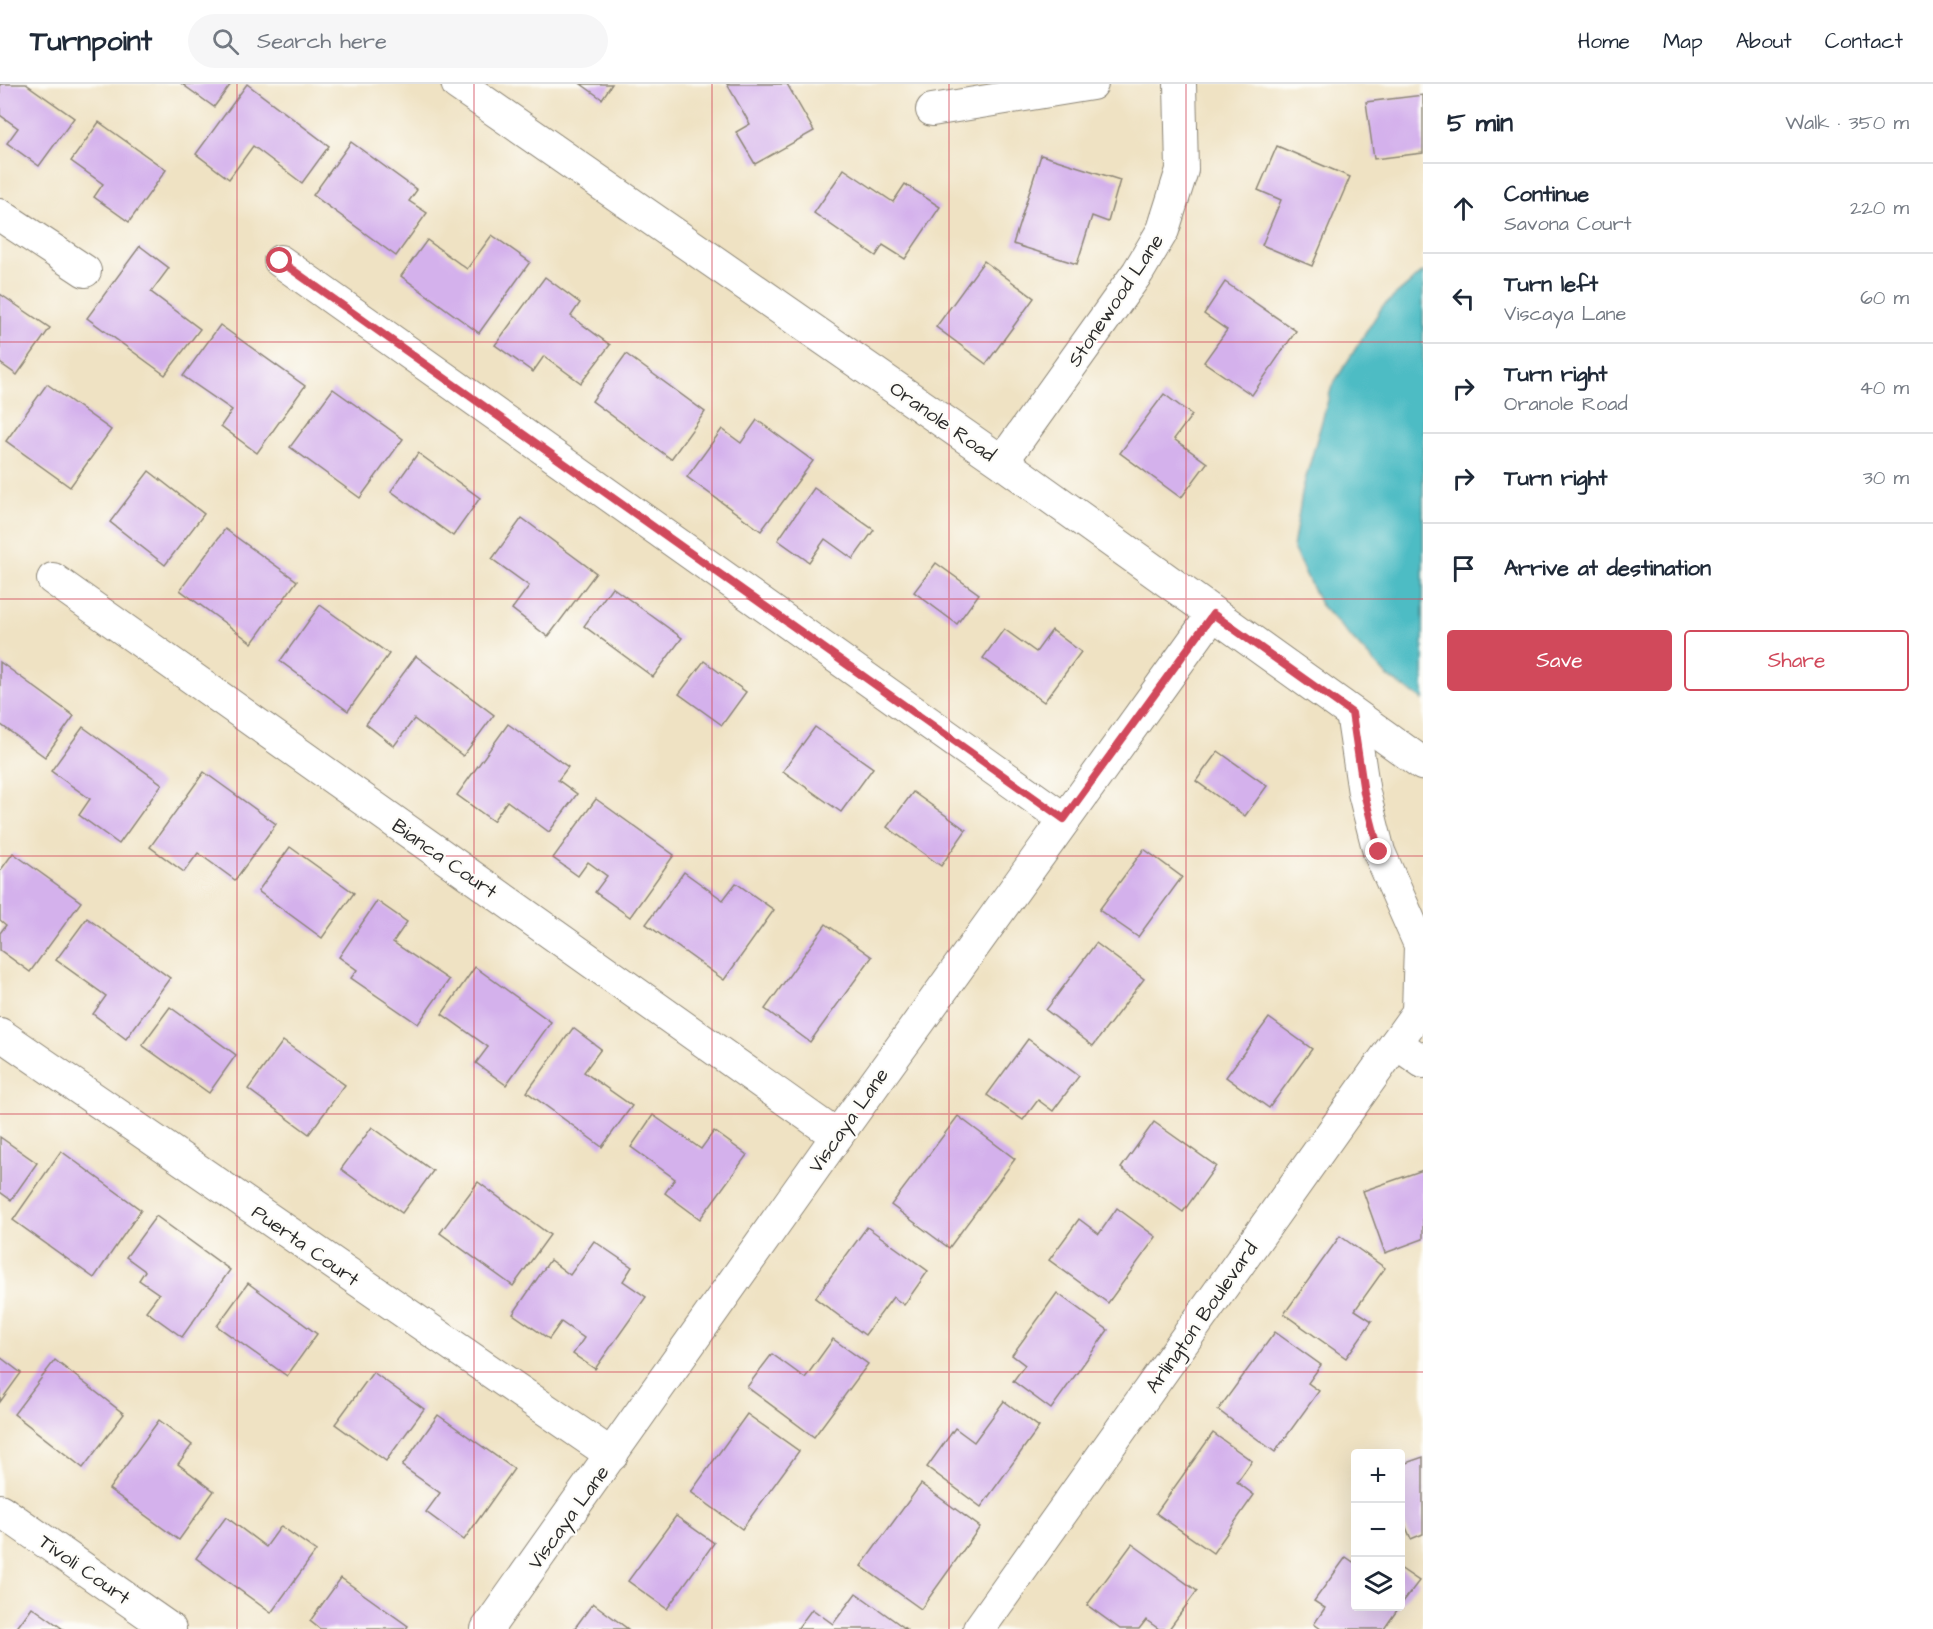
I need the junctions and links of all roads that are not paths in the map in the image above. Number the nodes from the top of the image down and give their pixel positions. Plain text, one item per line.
1 (459, 84) edge
2 (1092, 84) edge
3 (1180, 84) edge
4 (932, 110) dead end
5 (0, 215) edge
6 (280, 261) dead end
7 (85, 271) dead end
8 (1002, 462) junction
9 (52, 579) dead end
10 (1213, 614) junction
11 (1352, 713) junction
12 (1423, 764) edge
13 (1064, 819) junction
14 (1420, 1009) edge
15 (0, 1034) edge
16 (1396, 1043) junction
17 (1423, 1062) edge
18 (837, 1136) junction
19 (612, 1455) junction
20 (0, 1510) edge
21 (170, 1629) edge
22 (487, 1629) edge
23 (980, 1629) edge

1 - 8 street, Oranole Road
2 - 4 street
3 - 8 street, Stonewood Lane
5 - 7 street
6 - 13 street
8 - 10 street, Oranole Road
9 - 18 street, Bianca Court
10 - 11 street, Oranole Road
10 - 13 street, Viscaya Lane
11 - 12 street, Oranole Road
11 - 14 street
13 - 18 street, Viscaya Lane
14 - 16 street, Arlington Boulevard
15 - 19 street, Puerta Court
16 - 17 street
16 - 23 street, Arlington Boulevard
18 - 19 street, Viscaya Lane
19 - 22 street, Viscaya Lane
20 - 21 street, Tivoli Court

